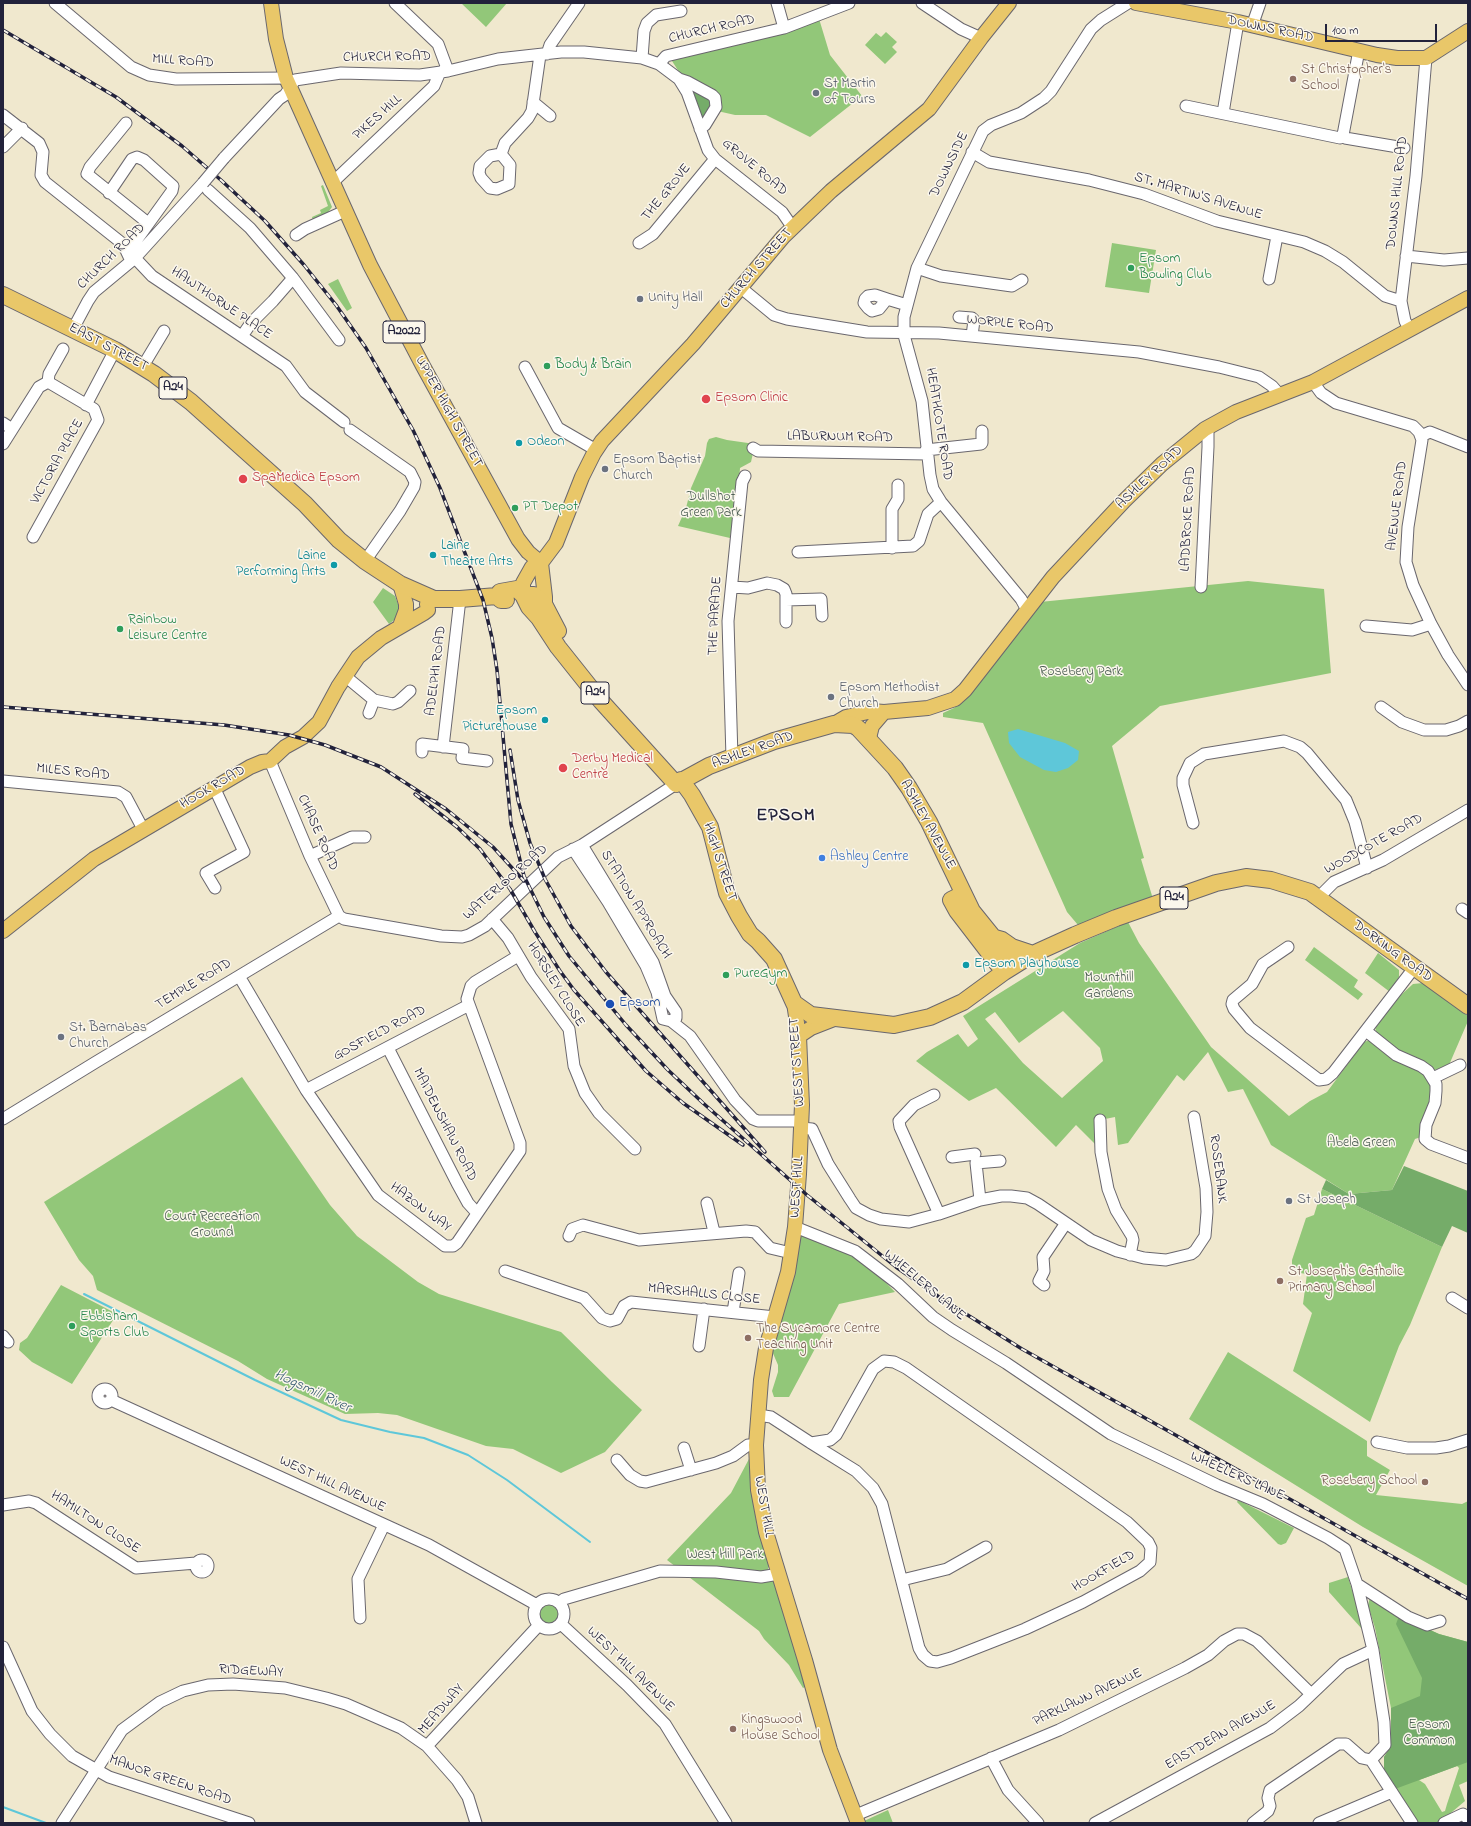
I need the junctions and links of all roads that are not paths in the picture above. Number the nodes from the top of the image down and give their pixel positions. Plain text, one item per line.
1 (271, 3) edge
2 (395, 3) edge
3 (579, 3) edge
4 (777, 3) edge
5 (849, 3) edge
6 (1009, 3) edge
7 (1128, 3) edge
8 (1136, 3) edge
9 (1260, 3) edge
10 (927, 4) edge
11 (59, 5) edge
12 (681, 11) dead end
13 (1238, 22) junction
14 (1252, 26) junction
15 (784, 28) junction
16 (1468, 31) edge
17 (981, 38) junction
18 (1359, 50) junction
19 (544, 54) junction
20 (642, 58) junction
21 (1426, 58) junction
22 (659, 64) junction
23 (444, 71) junction
24 (680, 79) junction
25 (288, 83) junction
26 (533, 102) junction
27 (1186, 106) dead end
28 (1223, 113) junction
29 (3, 115) edge
30 (550, 116) dead end
31 (126, 123) dead end
32 (22, 128) junction
33 (700, 129) junction
34 (1343, 135) junction
35 (3, 147) edge
36 (1404, 148) dead end
37 (972, 152) junction
38 (502, 154) dead end
39 (715, 159) junction
40 (332, 183) junction
41 (206, 186) junction
42 (109, 193) junction
43 (345, 211) junction
44 (148, 223) junction
45 (793, 228) junction
46 (296, 236) dead end
47 (1277, 236) junction
48 (639, 243) dead end
49 (1406, 256) junction
50 (131, 257) junction
51 (1468, 258) edge
52 (917, 268) junction
53 (290, 275) junction
54 (1269, 279) dead end
55 (1022, 280) dead end
56 (740, 287) junction
57 (3, 295) edge
58 (1468, 298) edge
59 (887, 299) dead end
60 (1401, 302) junction
61 (907, 305) junction
62 (959, 317) dead end
63 (73, 330) junction
64 (1410, 330) junction
65 (164, 331) dead end
66 (903, 331) junction
67 (922, 332) junction
68 (242, 336) junction
69 (972, 336) junction
70 (339, 340) dead end
71 (63, 349) dead end
72 (115, 350) junction
73 (911, 357) junction
74 (142, 366) junction
75 (525, 367) dead end
76 (48, 382) junction
77 (1313, 382) junction
78 (1280, 395) junction
79 (86, 405) junction
80 (7, 426) edge
81 (1205, 429) junction
82 (982, 431) dead end
83 (1421, 436) junction
84 (3, 444) edge
85 (1468, 447) edge
86 (754, 448) dead end
87 (596, 450) junction
88 (927, 452) junction
89 (745, 476) dead end
90 (898, 485) dead end
91 (941, 502) junction
92 (33, 537) dead end
93 (892, 548) junction
94 (798, 552) dead end
95 (365, 561) junction
96 (541, 563) junction
97 (400, 584) junction
98 (732, 587) junction
99 (1201, 587) dead end
100 (523, 595) junction
101 (460, 599) junction
102 (786, 600) junction
103 (430, 601) junction
104 (544, 606) junction
105 (1027, 610) junction
106 (822, 616) dead end
107 (786, 622) dead end
108 (1431, 624) junction
109 (400, 626) junction
110 (1366, 626) dead end
111 (346, 676) junction
112 (1468, 685) edge
113 (410, 691) dead end
114 (374, 700) junction
115 (1381, 706) dead end
116 (884, 712) junction
117 (369, 713) dead end
118 (1468, 721) edge
119 (841, 724) junction
120 (869, 738) junction
121 (443, 747) junction
122 (422, 752) dead end
123 (732, 758) junction
124 (270, 761) junction
125 (487, 761) dead end
126 (3, 781) edge
127 (681, 781) junction
128 (214, 787) junction
129 (1468, 810) edge
130 (1193, 823) dead end
131 (143, 830) junction
132 (365, 837) dead end
133 (578, 847) junction
134 (310, 856) junction
135 (1367, 868) junction
136 (214, 888) dead end
137 (957, 897) junction
138 (1318, 898) junction
139 (339, 916) junction
140 (492, 919) junction
141 (3, 931) edge
142 (993, 937) junction
143 (1288, 947) dead end
144 (1033, 954) junction
145 (518, 956) junction
146 (1414, 968) junction
147 (1008, 969) junction
148 (239, 976) junction
149 (794, 1003) junction
150 (469, 1005) junction
151 (1468, 1006) edge
152 (811, 1015) junction
153 (834, 1019) junction
154 (1366, 1030) junction
155 (799, 1033) junction
156 (388, 1048) junction
157 (1460, 1065) dead end
158 (1433, 1078) junction
159 (306, 1090) junction
160 (934, 1095) dead end
161 (1194, 1117) dead end
162 (3, 1119) edge
163 (1100, 1120) dead end
164 (802, 1125) junction
165 (635, 1149) dead end
166 (975, 1155) junction
167 (952, 1157) dead end
168 (1468, 1158) edge
169 (1000, 1161) dead end
170 (976, 1201) junction
171 (707, 1203) dead end
172 (477, 1213) junction
173 (938, 1214) junction
174 (1066, 1223) junction
175 (795, 1226) junction
176 (714, 1232) junction
177 (569, 1236) dead end
178 (791, 1253) junction
179 (1130, 1255) junction
180 (505, 1271) dead end
181 (739, 1272) dead end
182 (1044, 1285) dead end
183 (1452, 1298) dead end
184 (1468, 1308) edge
185 (704, 1309) junction
186 (733, 1312) junction
187 (775, 1317) junction
188 (699, 1346) dead end
189 (111, 1400) dead end
190 (758, 1415) junction
191 (836, 1435) junction
192 (1468, 1440) edge
193 (1377, 1442) dead end
194 (812, 1443) junction
195 (756, 1445) junction
196 (684, 1448) dead end
197 (837, 1459) junction
198 (617, 1460) dead end
199 (691, 1470) junction
200 (3, 1505) edge
201 (384, 1525) junction
202 (986, 1547) dead end
203 (196, 1564) dead end
204 (779, 1574) junction
205 (902, 1580) junction
206 (1357, 1584) junction
207 (560, 1602) junction
208 (537, 1605) junction
209 (360, 1618) dead end
210 (1440, 1621) dead end
211 (561, 1624) junction
212 (539, 1625) junction
213 (3, 1647) edge
214 (1373, 1650) junction
215 (1311, 1694) junction
216 (427, 1746) junction
217 (991, 1758) junction
218 (1371, 1760) junction
219 (97, 1771) junction
220 (1392, 1792) junction
221 (857, 1819) edge
222 (1468, 1819) edge
223 (1331, 1820) edge
224 (62, 1823) edge
225 (249, 1823) edge
226 (476, 1823) edge
227 (726, 1823) edge
228 (1038, 1823) edge
229 (1095, 1823) edge
230 (1253, 1823) edge
231 (1319, 1823) edge
232 (1412, 1823) edge
233 (1444, 1823) edge

1 - 25 main road, A2022
2 - 23 street
3 - 19 street
4 - 15 street
5 - 15 street, CHURCH ROAD
6 - 17 main road, CHURCH STREET
7 - 37 street, DOWNSIDE
8 - 13 main road, DOWNS ROAD
9 - 14 street
10 - 17 street
11 - 25 street, MILL ROAD
12 - 20 street
13 - 14 main road, DOWNS ROAD
13 - 28 street
14 - 18 main road, DOWNS ROAD
15 - 22 street, CHURCH ROAD
16 - 21 main road
17 - 45 main road, CHURCH STREET
18 - 21 main road, DOWNS ROAD
18 - 34 street
19 - 20 street, CHURCH ROAD
19 - 23 street, CHURCH ROAD
19 - 26 street
20 - 22 street, CHURCH ROAD
21 - 49 street, DOWNS HILL ROAD
22 - 24 street, GROVE ROAD
23 - 25 street, CHURCH ROAD
23 - 40 street, PIKES HILL
24 - 33 street, GROVE ROAD
24 - 33 street, GROVE ROAD
25 - 40 main road, UPPER HIGH STREET / A2022
25 - 41 street, CHURCH ROAD, bridge
26 - 30 street
26 - 38 street
27 - 28 street
28 - 34 street
29 - 32 street
31 - 42 street
32 - 35 street
32 - 50 street, HAWTHORNE PLACE
33 - 39 street, GROVE ROAD
34 - 36 street
37 - 47 street, ST. MARTIN'S AVENUE
37 - 52 street, DOWNSIDE
39 - 45 street, GROVE ROAD
39 - 48 street, THE GROVE
40 - 43 main road, UPPER HIGH STREET / A2022
41 - 50 street, CHURCH ROAD
41 - 53 street
42 - 44 street
42 - 44 street
43 - 46 street
43 - 96 main road, UPPER HIGH STREET / A2022
44 - 50 street
45 - 56 main road, CHURCH STREET
47 - 54 street
47 - 60 street, ST. MARTIN'S AVENUE
49 - 51 street
49 - 60 street, DOWNS HILL ROAD
50 - 63 street, CHURCH ROAD
50 - 68 street, HAWTHORNE PLACE
52 - 55 street
52 - 61 street, DOWNSIDE
53 - 68 street
53 - 70 street
56 - 66 street, WORPLE ROAD
56 - 87 main road, CHURCH STREET
57 - 63 highway, EAST STREET / A24
58 - 64 main road, ASHLEY ROAD
59 - 61 street
60 - 64 street, DOWNS HILL ROAD
61 - 66 street, DOWNSIDE
62 - 69 street
63 - 72 highway, EAST STREET / A24
64 - 77 main road, ASHLEY ROAD
65 - 74 street
66 - 67 street, WORPLE ROAD
66 - 73 street, HEATHCOTE ROAD
67 - 69 street, WORPLE ROAD
67 - 73 street
68 - 95 street, HAWTHORNE PLACE
69 - 78 street, WORPLE ROAD
71 - 76 street
72 - 74 highway, EAST STREET / A24
72 - 79 street, VICTORIA PLACE
73 - 88 street, HEATHCOTE ROAD
74 - 95 highway, EAST STREET / A24
75 - 87 street
76 - 79 street, VICTORIA PLACE
76 - 80 street
77 - 78 main road, ASHLEY ROAD
77 - 83 street
78 - 81 main road, ASHLEY ROAD
79 - 92 street, VICTORIA PLACE
80 - 84 street
81 - 99 street, LADBROKE ROAD
81 - 105 main road, ASHLEY ROAD
82 - 88 street, LABURNUM ROAD
83 - 85 street
83 - 108 street, AVENUE ROAD
86 - 88 street, LABURNUM ROAD
87 - 96 main road, CHURCH STREET
88 - 91 street, HEATHCOTE ROAD
89 - 98 street, THE PARADE
90 - 93 street
91 - 93 street
91 - 105 street, HEATHCOTE ROAD
93 - 94 street
95 - 97 highway, EAST STREET / A24
96 - 100 main road
96 - 104 main road
97 - 103 highway, EAST STREET / A24
97 - 109 main road
98 - 102 street
98 - 123 street, THE PARADE
100 - 101 highway, EAST STREET / A24
100 - 104 highway, HIGH STREET / A24
100 - 127 highway, HIGH STREET / A24
101 - 103 highway, EAST STREET / A24
101 - 121 street, ADELPHI ROAD
102 - 106 street
102 - 107 street
103 - 109 main road, HOOK ROAD
104 - 127 highway, HIGH STREET / A24
105 - 116 main road, ASHLEY ROAD
108 - 110 street
108 - 112 street, AVENUE ROAD
109 - 111 main road, HOOK ROAD
111 - 114 street
111 - 124 main road, HOOK ROAD
113 - 114 street
114 - 117 street
115 - 118 street
116 - 119 main road, ASHLEY ROAD
116 - 120 main road
119 - 120 highway, ASHLEY AVENUE
119 - 123 highway, ASHLEY ROAD
120 - 137 highway, ASHLEY AVENUE
121 - 122 street
121 - 125 street
123 - 127 highway, ASHLEY ROAD
124 - 128 main road, HOOK ROAD
124 - 134 street, CHASE ROAD
126 - 131 street, MILES ROAD
127 - 133 street, WATERLOO ROAD
127 - 149 highway, HIGH STREET / A24
128 - 131 main road, HOOK ROAD
128 - 136 street
129 - 135 street, WOODCOTE ROAD
130 - 135 street
131 - 141 main road, HOOK ROAD
132 - 134 street
133 - 140 street, WATERLOO ROAD
133 - 164 street, STATION APPROACH
134 - 139 street, CHASE ROAD
135 - 138 street, WOODCOTE ROAD
137 - 142 highway, ASHLEY AVENUE
137 - 147 highway, ASHLEY AVENUE
138 - 144 highway, A24
138 - 146 highway, DORKING ROAD / A24
139 - 140 street, WATERLOO ROAD
139 - 148 street, TEMPLE ROAD
140 - 145 street, HORSLEY CLOSE
142 - 144 highway, ASHLEY AVENUE
142 - 147 highway, ASHLEY AVENUE
143 - 154 street
144 - 147 highway, A24
145 - 150 street
145 - 165 street, HORSLEY CLOSE
146 - 151 highway, DORKING ROAD / A24
146 - 154 street
147 - 153 highway, A24
148 - 159 street, HAZON WAY
148 - 162 street, TEMPLE ROAD
149 - 152 highway, A24
149 - 155 main road, WEST STREET
150 - 156 street, GOSFIELD ROAD
150 - 172 street, HAZON WAY
152 - 153 highway, A24
152 - 155 main road
153 - 155 main road
154 - 158 street
155 - 164 main road, WEST STREET
156 - 159 street, GOSFIELD ROAD
156 - 172 street, MAIDENSHAW ROAD
157 - 158 street
158 - 168 street
159 - 172 street, HAZON WAY
160 - 173 street
161 - 179 street, ROSEBANK
163 - 179 street
164 - 173 street
164 - 175 main road, WEST HILL
166 - 167 street
166 - 169 street
166 - 170 street
170 - 173 street
170 - 174 street, ROSEBANK
171 - 176 street
174 - 179 street, ROSEBANK
174 - 182 street
175 - 178 main road, WEST HILL
175 - 206 street, WHEELERS LANE
176 - 177 street
176 - 178 street
178 - 187 main road, WEST HILL
180 - 185 street, MARSHALLS CLOSE
181 - 186 street
183 - 184 street
185 - 186 street, MARSHALLS CLOSE
185 - 188 street
186 - 187 street, MARSHALLS CLOSE
187 - 190 main road, WEST HILL
189 - 201 street, WEST HILL AVENUE
190 - 194 street, HOOKFIELD
190 - 195 main road, WEST HILL
191 - 194 street
191 - 197 street, HOOKFIELD
191 - 205 street, HOOKFIELD
192 - 193 street
194 - 197 street, HOOKFIELD
195 - 199 street
195 - 204 main road, WEST HILL
196 - 199 street
197 - 205 street, HOOKFIELD
198 - 199 street
200 - 203 street, HAMILTON CLOSE
201 - 208 street, WEST HILL AVENUE
201 - 209 street
202 - 205 street
204 - 207 street
204 - 221 main road, WEST HILL
206 - 210 street
206 - 214 street, WHEELERS LANE
207 - 208 street
207 - 211 street
208 - 212 street
211 - 212 street
211 - 227 street, WEST HILL AVENUE
212 - 216 street, MEADWAY
213 - 219 street, MANOR GREEN ROAD
214 - 215 street, EASTDEAN AVENUE
214 - 218 street, WHEELERS LANE
215 - 217 street, PARKLAWN AVENUE
215 - 229 street, EASTDEAN AVENUE
216 - 219 street, RIDGEWAY
216 - 226 street, MEADWAY
217 - 221 street, PARKLAWN AVENUE
217 - 228 street
218 - 220 street
218 - 230 street
219 - 224 street, RIDGEWAY
219 - 225 street, MANOR GREEN ROAD
220 - 223 street
220 - 232 street
222 - 233 street
223 - 231 street

